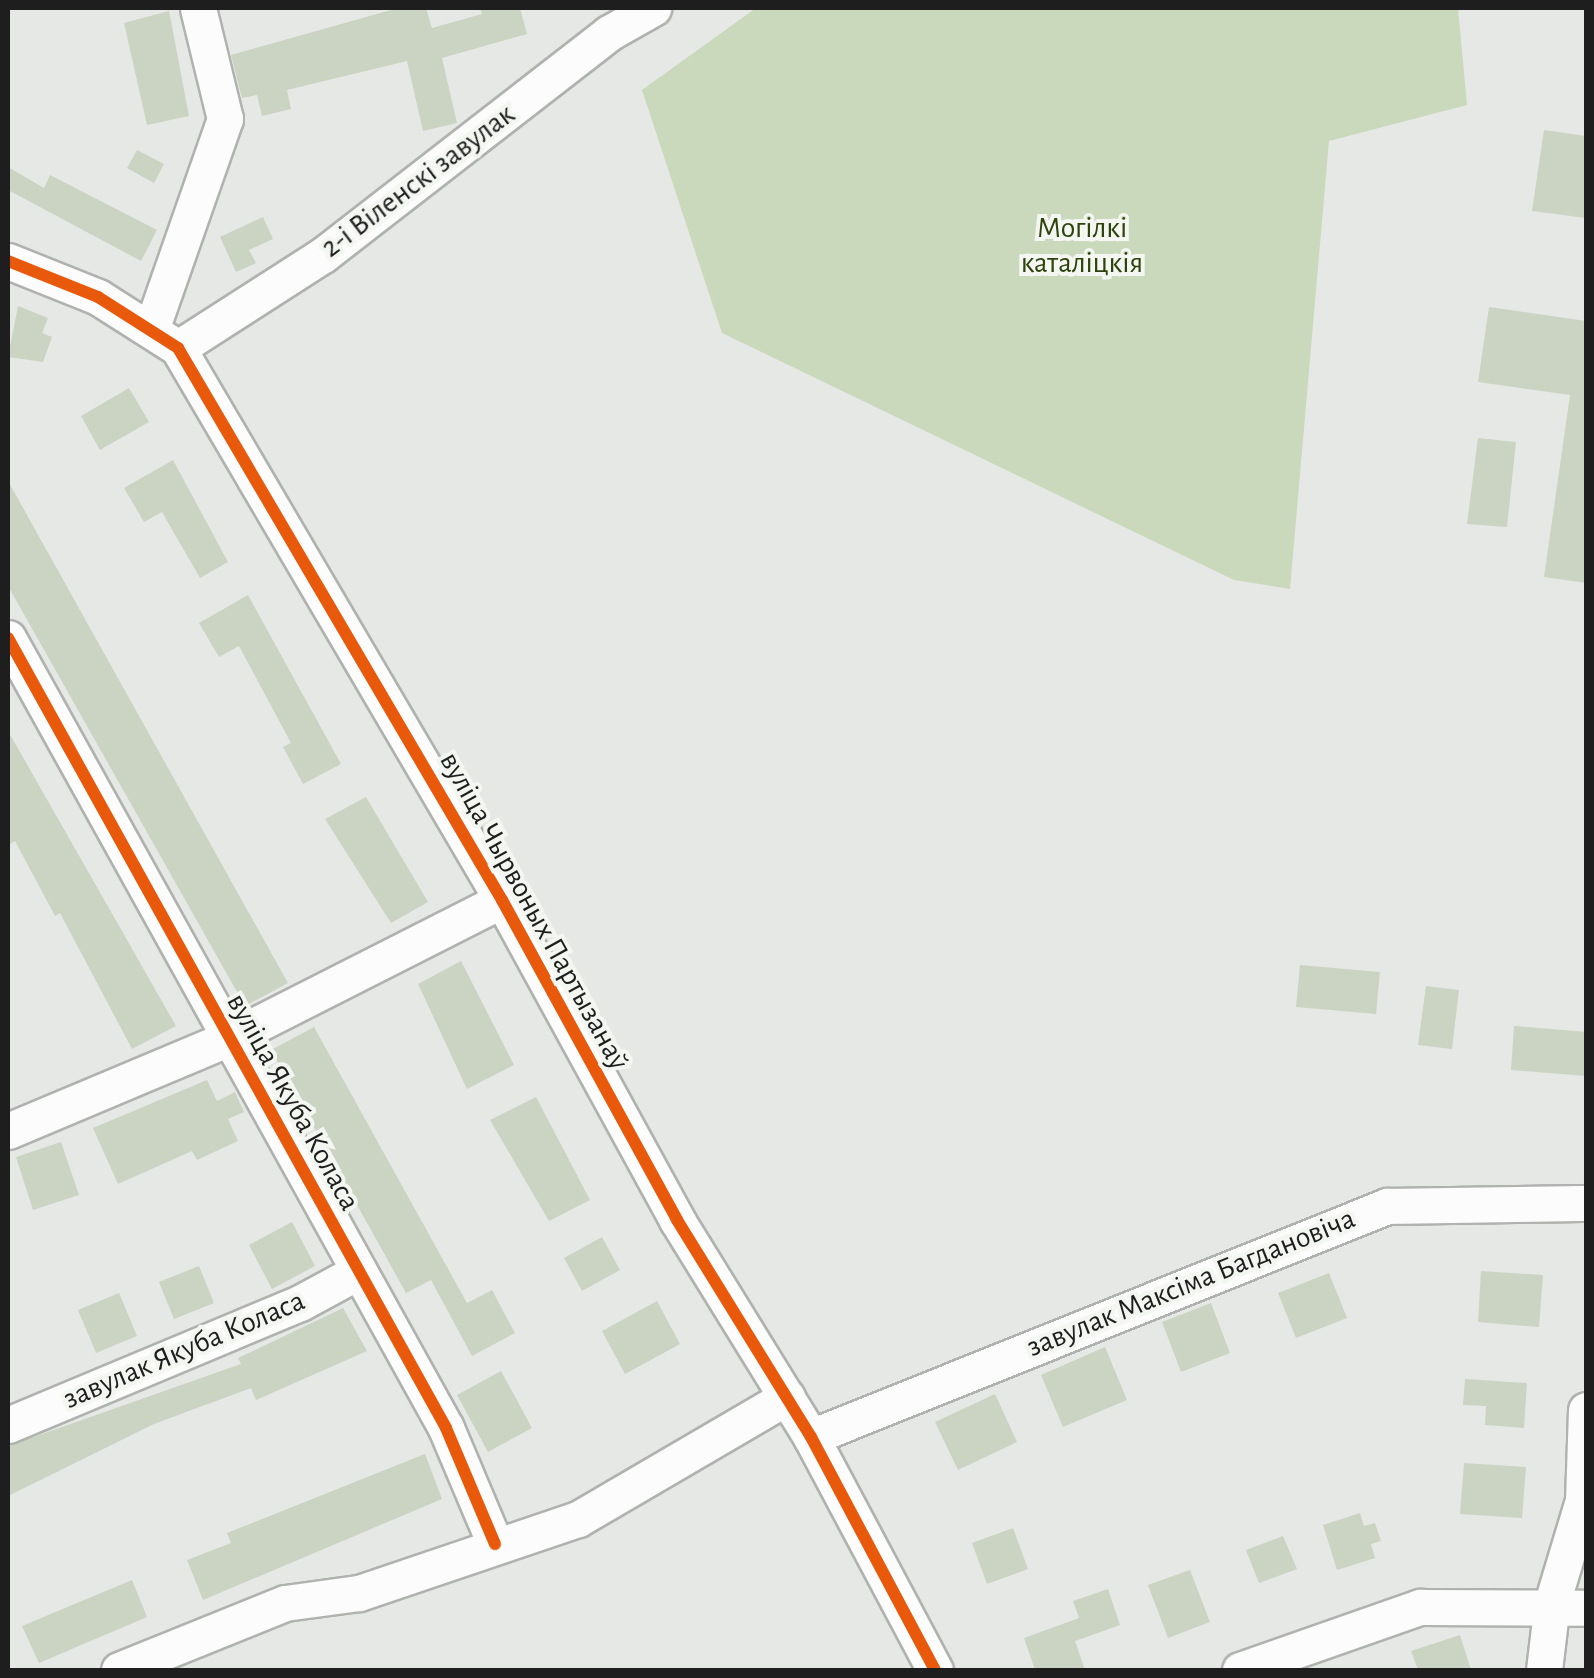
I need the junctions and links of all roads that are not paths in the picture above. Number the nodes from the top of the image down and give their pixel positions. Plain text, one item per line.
1 (198, 8) edge
2 (653, 8) edge
3 (8, 261) edge
4 (165, 339) junction
5 (8, 638) edge
6 (502, 900) junction
7 (234, 1036) junction
8 (8, 1131) edge
9 (1586, 1203) edge
10 (359, 1270) junction
11 (787, 1397) junction
12 (1586, 1410) edge
13 (8, 1424) edge
14 (811, 1438) junction
15 (495, 1544) junction
16 (1569, 1605) edge
17 (119, 1670) edge
18 (935, 1670) edge
19 (1240, 1670) edge
20 (1544, 1670) edge

1 - 4 street
2 - 4 street, 2-і Віленскі завулак
3 - 4 street, вуліца Чырвоных Партызанаў
4 - 6 street, вуліца Чырвоных Партызанаў
5 - 7 street, вуліца Якуба Коласа
6 - 7 street
6 - 11 street, вуліца Чырвоных Партызанаў
7 - 8 street
7 - 10 street, вуліца Якуба Коласа
9 - 14 street, завулак Максіма Багдановіча
10 - 13 street, завулак Якуба Коласа
10 - 15 street, вуліца Якуба Коласа
11 - 14 street, вуліца Чырвоных Партызанаў
11 - 15 street
12 - 16 street
14 - 18 street, вуліца Чырвоных Партызанаў
15 - 17 street
16 - 19 street
16 - 20 street

